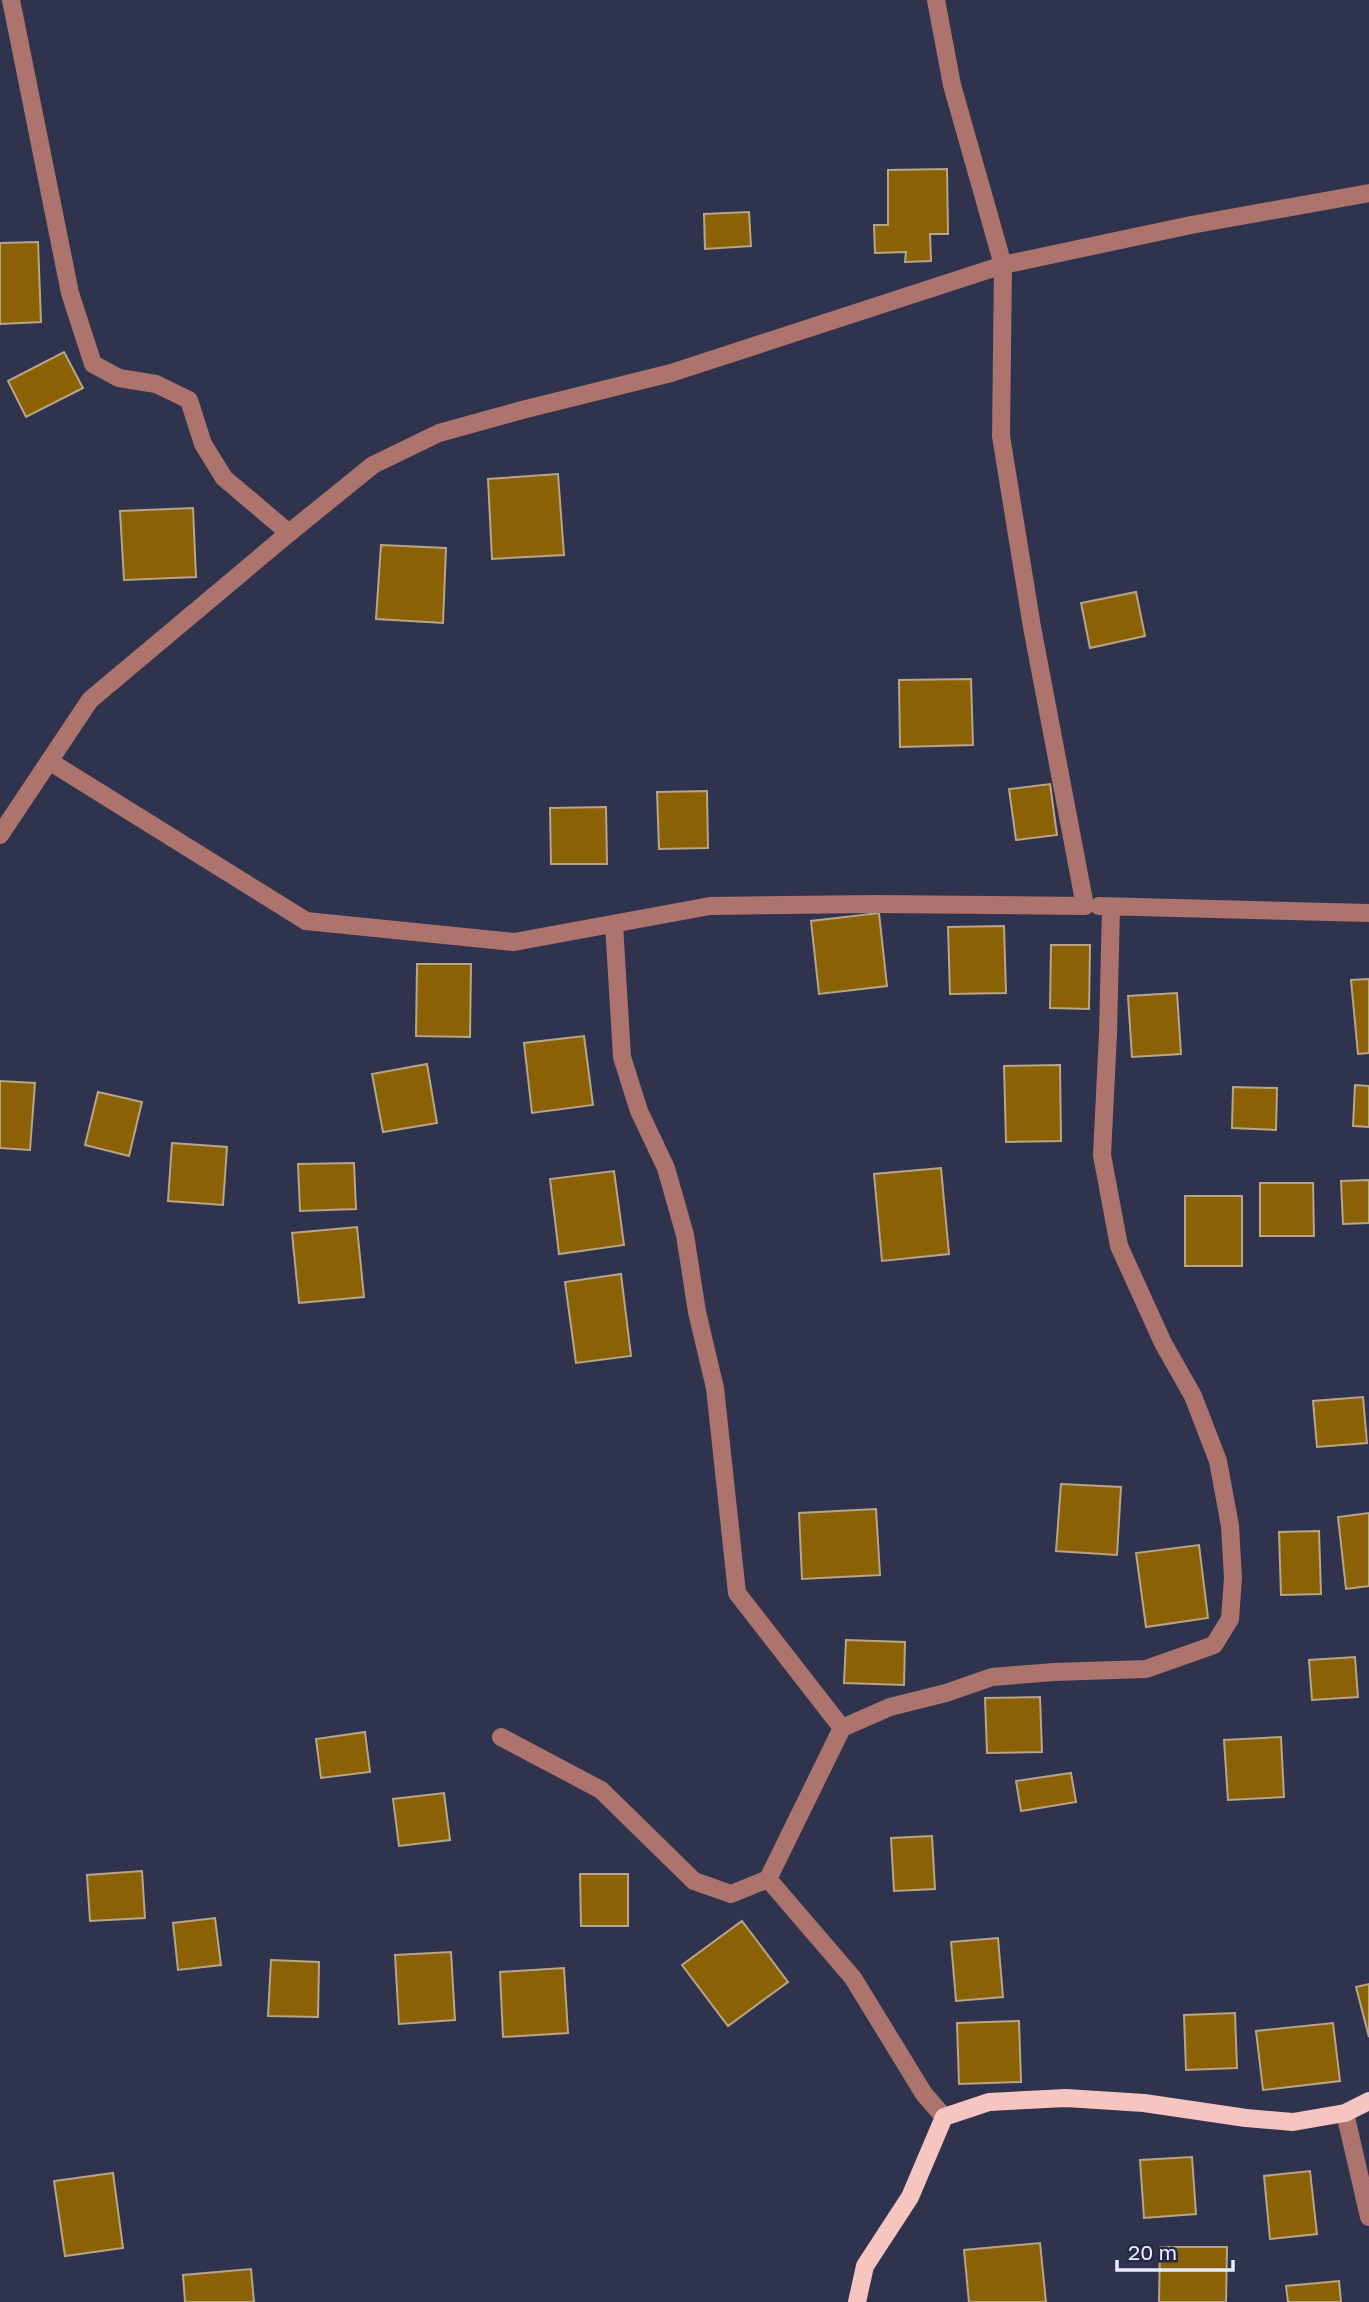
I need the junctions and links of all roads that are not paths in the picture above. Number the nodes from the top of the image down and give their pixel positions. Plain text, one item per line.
1 (11, 0) edge
2 (936, 0) edge
3 (1369, 193) edge
4 (1003, 265) junction
5 (289, 533) junction
6 (49, 761) junction
7 (0, 835) edge
8 (1085, 906) junction
9 (1111, 906) junction
10 (1369, 914) edge
11 (614, 924) junction
12 (842, 1728) junction
13 (501, 1737) dead end
14 (768, 1879) junction
15 (1369, 2101) edge
16 (1345, 2113) junction
17 (944, 2117) junction
18 (1369, 2217) edge
19 (857, 2302) edge

1 - 5 street
2 - 4 street
3 - 4 street
4 - 5 street
4 - 8 street
5 - 6 street
6 - 7 street
6 - 11 street
8 - 9 street
8 - 11 street
9 - 10 street
9 - 12 street
11 - 12 street
12 - 14 street
13 - 14 street
14 - 17 street
15 - 16 main road
16 - 17 main road
16 - 18 street
17 - 19 main road

